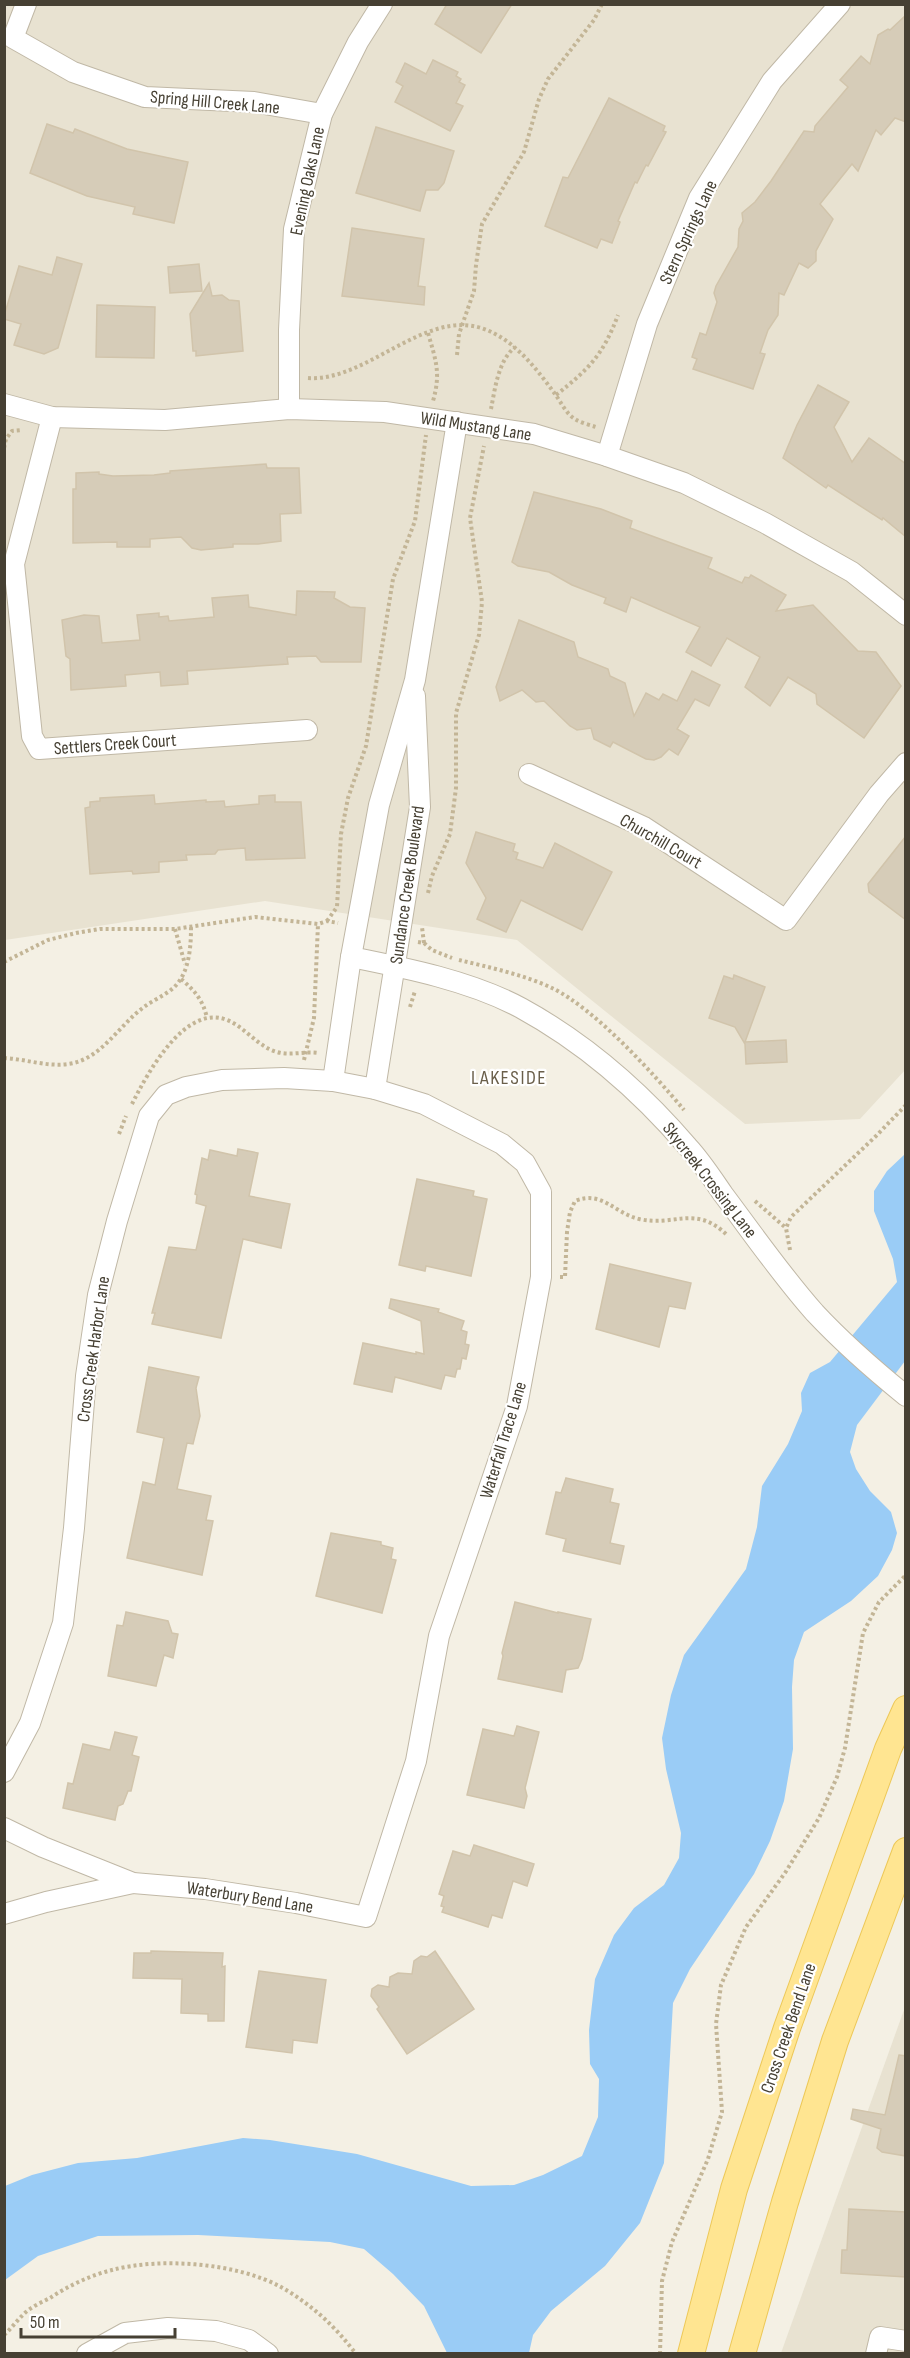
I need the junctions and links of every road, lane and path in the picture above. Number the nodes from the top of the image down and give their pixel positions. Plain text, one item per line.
1 (26, 4) edge
2 (382, 4) edge
3 (602, 4) edge
4 (840, 4) edge
5 (322, 114) junction
6 (618, 315) dead end
7 (463, 326) junction
8 (428, 333) junction
9 (515, 347) junction
10 (457, 355) dead end
11 (289, 377) junction
12 (556, 395) junction
13 (4, 404) edge
14 (289, 410) junction
15 (429, 418) junction
16 (457, 422) junction
17 (51, 423) junction
18 (488, 426) junction
19 (614, 433) junction
20 (4, 448) edge
21 (607, 456) junction
22 (4, 540) edge
23 (14, 564) junction
24 (906, 615) edge
25 (415, 680) junction
26 (307, 730) dead end
27 (906, 763) edge
28 (529, 774) dead end
29 (427, 899) dead end
30 (327, 921) junction
31 (422, 922) dead end
32 (318, 924) junction
33 (191, 927) junction
34 (357, 927) junction
35 (174, 929) junction
36 (400, 937) junction
37 (351, 957) junction
38 (4, 962) edge
39 (396, 966) junction
40 (185, 968) junction
41 (181, 979) junction
42 (207, 1018) junction
43 (305, 1052) junction
44 (336, 1055) junction
45 (4, 1058) edge
46 (304, 1079) junction
47 (333, 1081) junction
48 (375, 1089) junction
49 (906, 1105) edge
50 (119, 1134) dead end
51 (730, 1238) dead end
52 (797, 1259) dead end
53 (541, 1277) junction
54 (906, 1396) edge
55 (906, 1575) edge
56 (906, 1709) edge
57 (4, 1772) edge
58 (4, 1828) edge
59 (906, 1851) edge
60 (133, 1883) junction
61 (4, 1914) edge
62 (366, 1917) joint
63 (4, 2335) edge
64 (906, 2341) edge
65 (878, 2345) edge
66 (87, 2354) edge
67 (268, 2354) edge
68 (356, 2354) edge
69 (660, 2354) edge
70 (691, 2354) edge
71 (742, 2354) edge

1 - 5 street, Spring Hill Creek Lane
2 - 5 street, Evening Oaks Lane
3 - 7 path
4 - 19 street, Stern Springs Lane
5 - 11 street, Evening Oaks Lane
6 - 12 path
7 - 8 path
7 - 9 path
7 - 10 path
8 - 11 path
8 - 15 path
9 - 12 path
9 - 18 path
11 - 14 street, Evening Oaks Lane
12 - 19 path
13 - 17 street, Wild Mustang Lane
14 - 15 street, Wild Mustang Lane
14 - 17 street, Wild Mustang Lane
15 - 16 street, Wild Mustang Lane
15 - 30 path
16 - 18 street, Wild Mustang Lane
16 - 25 street, Sundance Creek Boulevard
17 - 20 path
17 - 23 street, Settlers Creek Court
18 - 21 street, Wild Mustang Lane
18 - 29 path
19 - 21 street, Stern Springs Lane
21 - 24 street, Wild Mustang Lane
22 - 23 street, Settlers Creek Court
23 - 26 street, Settlers Creek Court
25 - 34 street, Sundance Creek Boulevard
25 - 36 street, Sundance Creek Boulevard
27 - 28 street, Churchill Court
30 - 32 path
30 - 34 path
31 - 36 path
32 - 33 path
32 - 43 path
33 - 35 path
33 - 40 path
34 - 37 street, Sundance Creek Boulevard
35 - 38 path
35 - 40 path
36 - 39 street, Sundance Creek Boulevard
37 - 39 street, Skycreek Crossing Lane
37 - 44 street, Sundance Creek Boulevard
39 - 48 street, Sundance Creek Boulevard
39 - 54 street, Skycreek Crossing Lane
40 - 41 path
41 - 42 path
41 - 45 path
42 - 43 path
42 - 50 path
43 - 44 path
43 - 46 path
44 - 47 street, Sundance Creek Boulevard
46 - 47 street, Cross Creek Harbor Lane
46 - 57 street, Cross Creek Harbor Lane
47 - 48 street, Waterfall Trace Lane
48 - 53 street, Waterfall Trace Lane
49 - 52 path
51 - 53 path
53 - 62 street, Waterfall Trace Lane
55 - 69 path
56 - 70 main road, Cross Creek Bend Lane
58 - 60 street, Waterbury Bend Lane
59 - 71 main road
60 - 61 street, Waterbury Bend Lane
60 - 62 street, Waterbury Bend Lane
63 - 68 path
64 - 65 street
66 - 67 street

